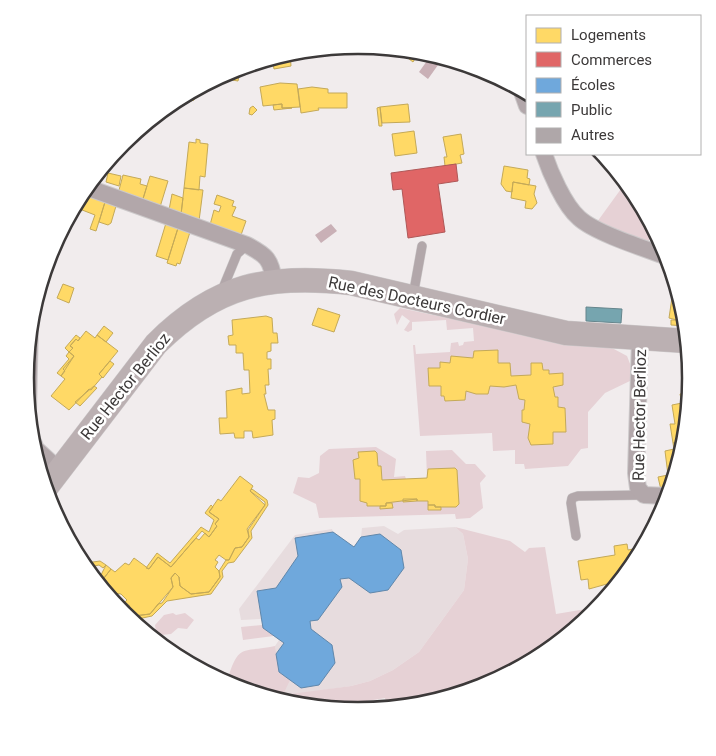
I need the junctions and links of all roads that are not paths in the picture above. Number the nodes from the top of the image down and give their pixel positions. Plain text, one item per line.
1 (544, 155) edge
2 (94, 190) edge
3 (247, 245) junction
4 (422, 246) dead end
5 (658, 253) edge
6 (274, 281) junction
7 (220, 296) junction
8 (413, 298) junction
9 (640, 339) junction
10 (680, 341) edge
11 (44, 456) edge
12 (59, 470) junction
13 (51, 481) edge
14 (644, 495) junction
15 (660, 496) edge
16 (576, 536) dead end

1 - 5 street
2 - 3 street
3 - 6 street
3 - 7 lane
4 - 8 lane
6 - 7 street, Rue Hector Berlioz
6 - 8 street, Rue des Docteurs Cordier
7 - 12 street, Rue Hector Berlioz
8 - 9 street, Rue des Docteurs Cordier
9 - 10 street, Rue des Docteurs Cordier
9 - 14 street, Rue Hector Berlioz
11 - 12 street
12 - 13 street, Rue Hector Berlioz
14 - 15 street, Rue Hector Berlioz
14 - 16 lane

